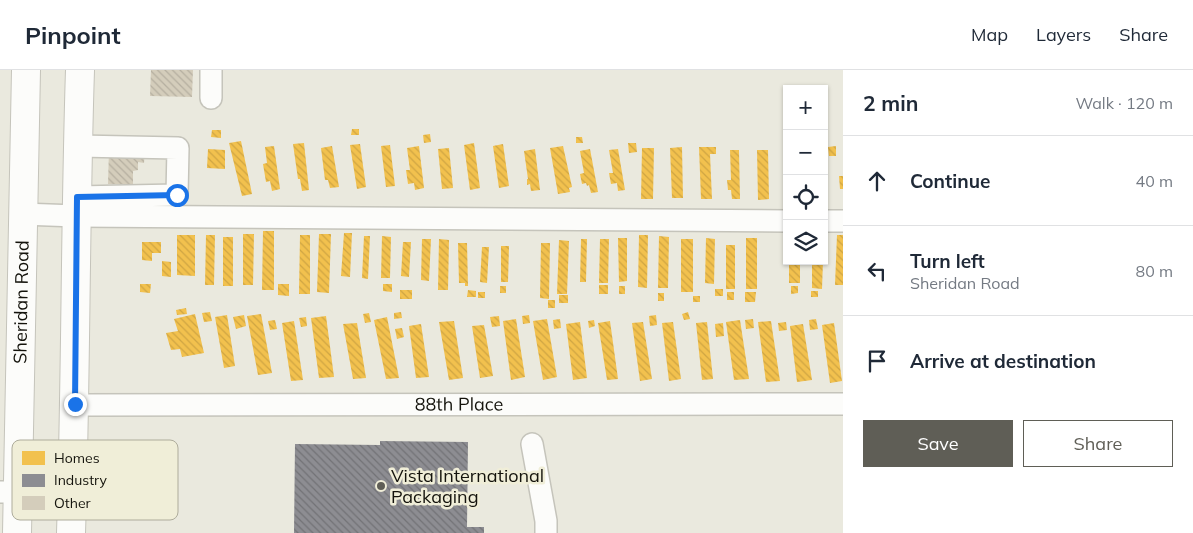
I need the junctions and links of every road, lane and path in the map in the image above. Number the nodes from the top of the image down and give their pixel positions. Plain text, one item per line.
1 (26, 70) edge
2 (80, 70) edge
3 (211, 70) edge
4 (211, 98) dead end
5 (78, 146) junction
6 (77, 206) junction
7 (22, 214) junction
8 (783, 221) edge
9 (828, 221) edge
10 (843, 221) edge
11 (75, 404) junction
12 (843, 404) edge
13 (74, 440) edge
14 (532, 444) dead end
15 (9, 492) edge
16 (12, 507) edge
17 (14, 520) edge
18 (71, 520) edge
19 (17, 533) edge
20 (71, 533) edge
21 (546, 533) edge

1 - 7 main road, Sheridan Road
2 - 5 main road
3 - 4 street
5 - 6 main road
5 - 6 street
6 - 7 street
6 - 8 street
6 - 11 main road
7 - 15 main road, Sheridan Road
9 - 10 street
11 - 12 street, 88th Place
11 - 13 main road
14 - 21 street
15 - 16 main road, Sheridan Road
17 - 19 main road, Sheridan Road
18 - 20 main road

